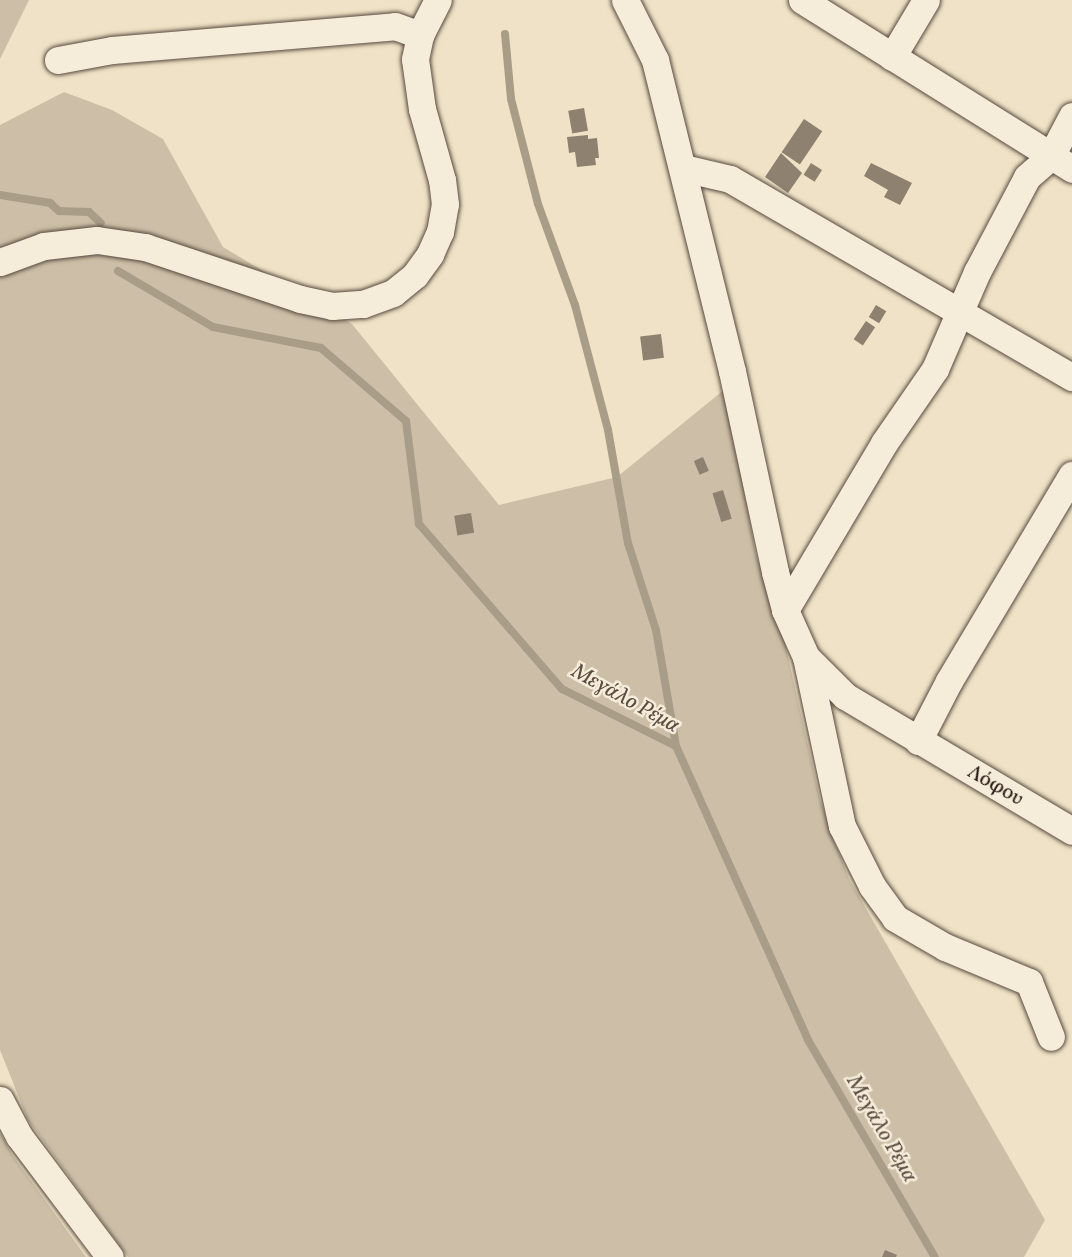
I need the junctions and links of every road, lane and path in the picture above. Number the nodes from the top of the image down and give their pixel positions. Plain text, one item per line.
1 (438, 0) edge
2 (625, 0) edge
3 (802, 0) edge
4 (926, 0) edge
5 (420, 35) junction
6 (892, 57) junction
7 (58, 60) dead end
8 (1072, 116) edge
9 (1062, 162) edge
10 (683, 168) junction
11 (0, 262) edge
12 (961, 314) junction
13 (1072, 377) edge
14 (1072, 475) edge
15 (785, 610) junction
16 (807, 657) junction
17 (918, 741) junction
18 (1072, 831) edge
19 (1052, 1037) dead end
20 (0, 1100) edge
21 (110, 1257) edge

1 - 5 street
2 - 10 street
3 - 6 street
4 - 6 street
5 - 7 street
5 - 11 street
6 - 9 street
8 - 9 street
9 - 12 street
10 - 12 street
10 - 15 street
12 - 13 street
12 - 15 street
14 - 17 street
15 - 16 street
16 - 17 street, Λόφου
16 - 19 street
17 - 18 street, Λόφου
20 - 21 street

